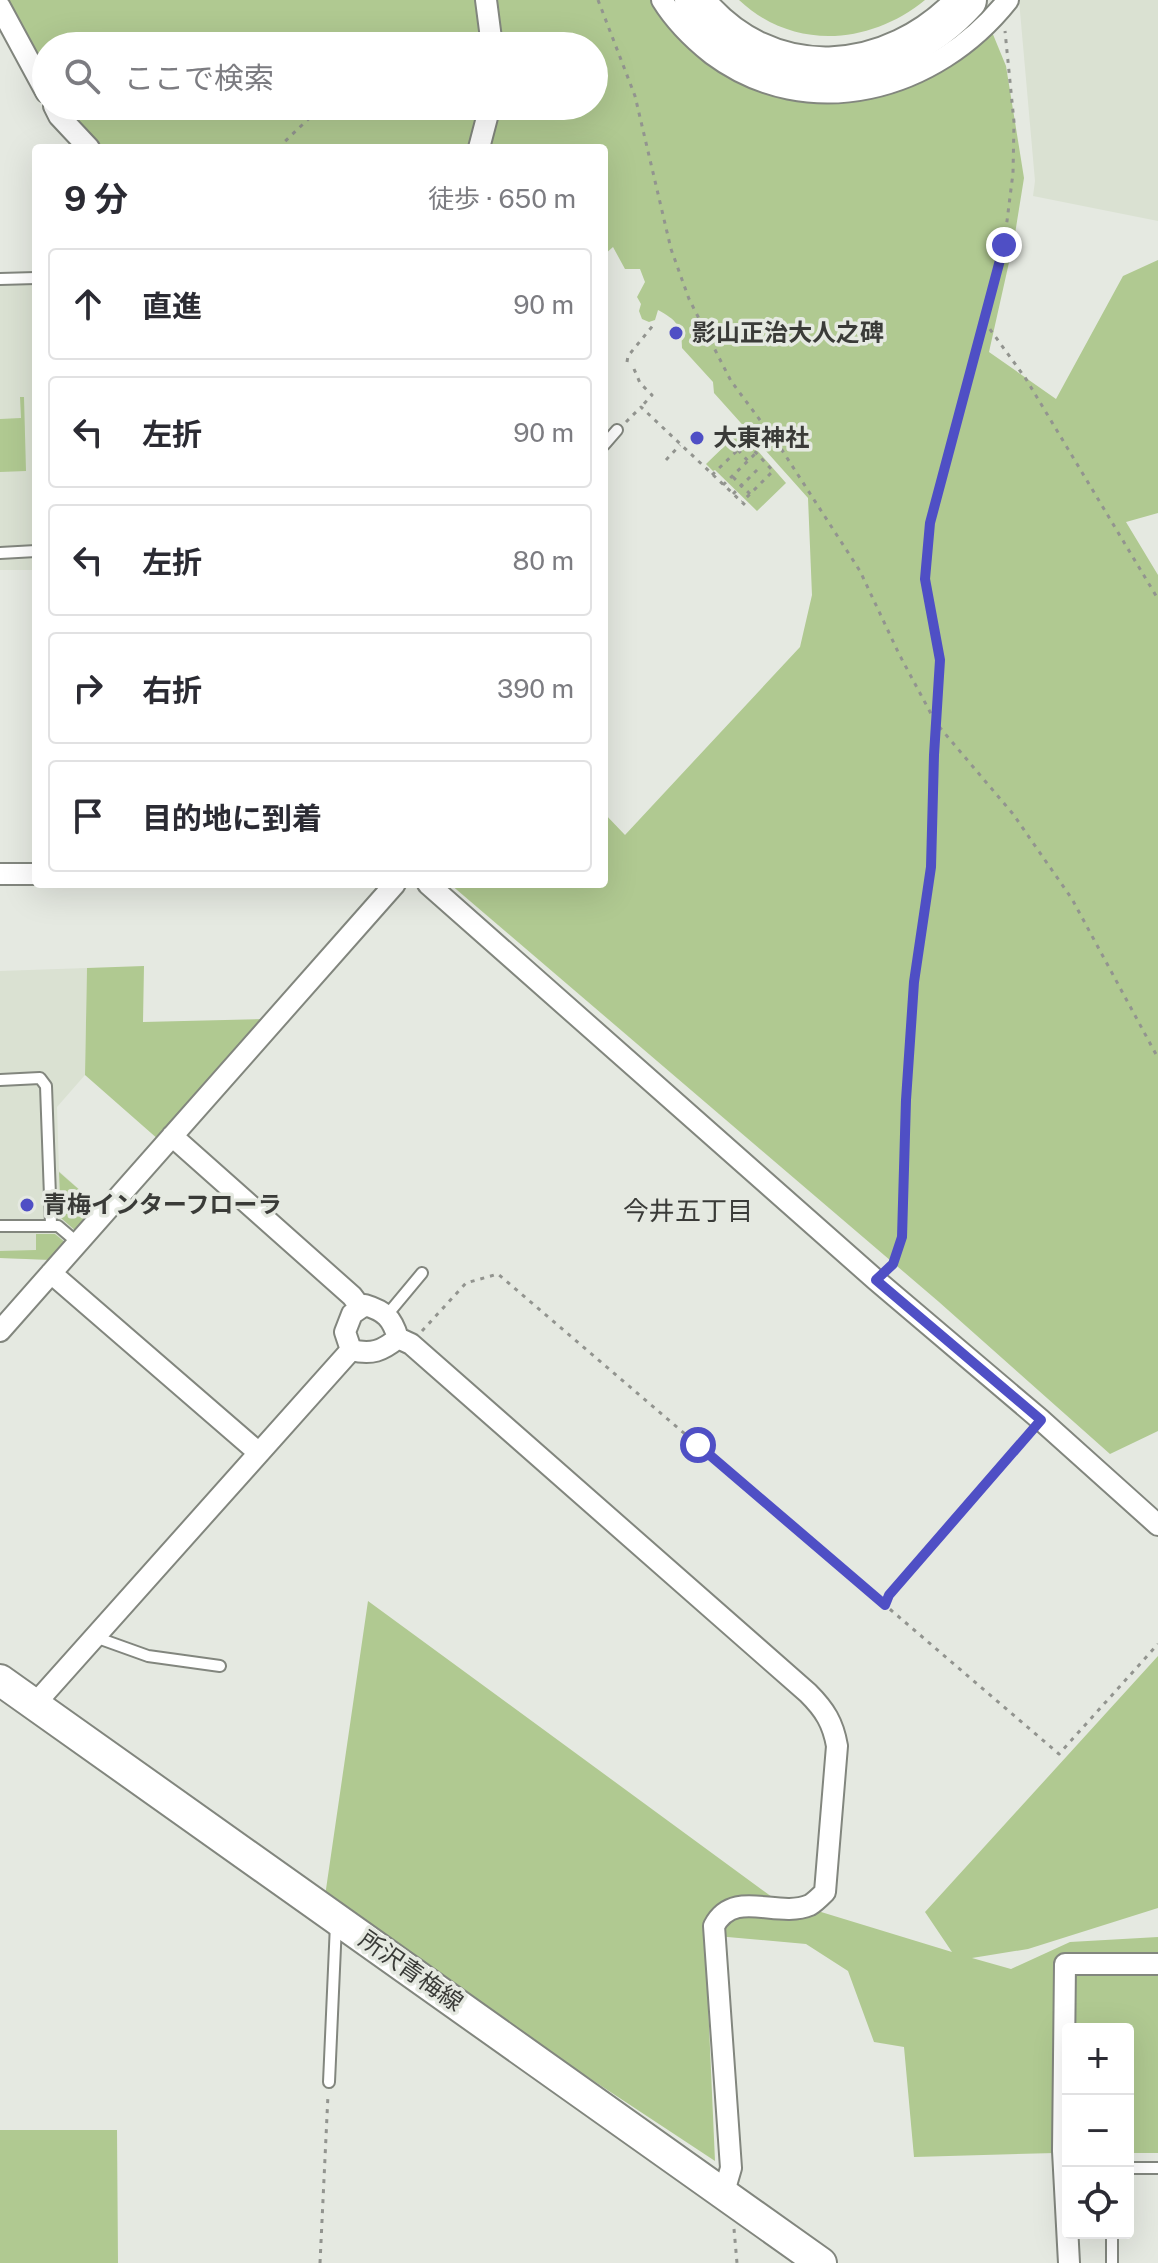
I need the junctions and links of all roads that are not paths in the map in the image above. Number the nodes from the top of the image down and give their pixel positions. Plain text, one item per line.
1 (486, 0) edge
2 (662, 0) edge
3 (694, 0) edge
4 (722, 0) edge
5 (944, 0) edge
6 (990, 5) edge
7 (0, 7) edge
8 (490, 32) edge
9 (32, 66) edge
10 (63, 120) edge
11 (486, 120) edge
12 (85, 144) edge
13 (480, 144) edge
14 (32, 278) edge
15 (0, 279) edge
16 (620, 427) road end
17 (608, 440) edge
18 (32, 551) edge
19 (0, 553) edge
20 (0, 874) edge
21 (32, 874) edge
22 (391, 888) edge
23 (433, 888) edge
24 (0, 1080) edge
25 (172, 1136) junction
26 (51, 1224) junction
27 (0, 1226) edge
28 (78, 1243) junction
29 (51, 1273) junction
30 (422, 1273) dead end
31 (361, 1308) junction
32 (387, 1315) junction
33 (0, 1331) edge
34 (405, 1341) junction
35 (351, 1350) junction
36 (259, 1453) junction
37 (1158, 1525) edge
38 (95, 1637) junction
39 (220, 1666) dead end
40 (0, 1680) edge
41 (34, 1705) junction
42 (336, 1918) junction
43 (1158, 1964) edge
44 (329, 2082) road end
45 (1134, 2168) edge
46 (1158, 2168) edge
47 (724, 2192) junction
48 (1112, 2239) edge
49 (821, 2263) edge
50 (1069, 2263) edge
51 (1112, 2263) edge

1 - 8 street
2 - 6 street
3 - 6 highway
4 - 5 highway
7 - 9 street
10 - 12 street
11 - 13 street
14 - 15 lane
16 - 17 lane
18 - 19 lane
20 - 21 street
22 - 25 street
23 - 37 street
24 - 26 lane
25 - 28 street
25 - 31 street
26 - 27 lane
26 - 28 lane
28 - 29 street
29 - 33 street
29 - 36 street
30 - 32 lane
31 - 32 street
31 - 35 street
32 - 34 street
34 - 35 street
34 - 47 street
35 - 36 street
36 - 38 street
38 - 39 lane
38 - 41 street
40 - 41 main road, 所沢青梅線
41 - 42 main road, 所沢青梅線
42 - 44 lane
42 - 47 main road, 所沢青梅線
43 - 50 street
45 - 46 lane
47 - 49 main road, 所沢青梅線
48 - 51 lane

